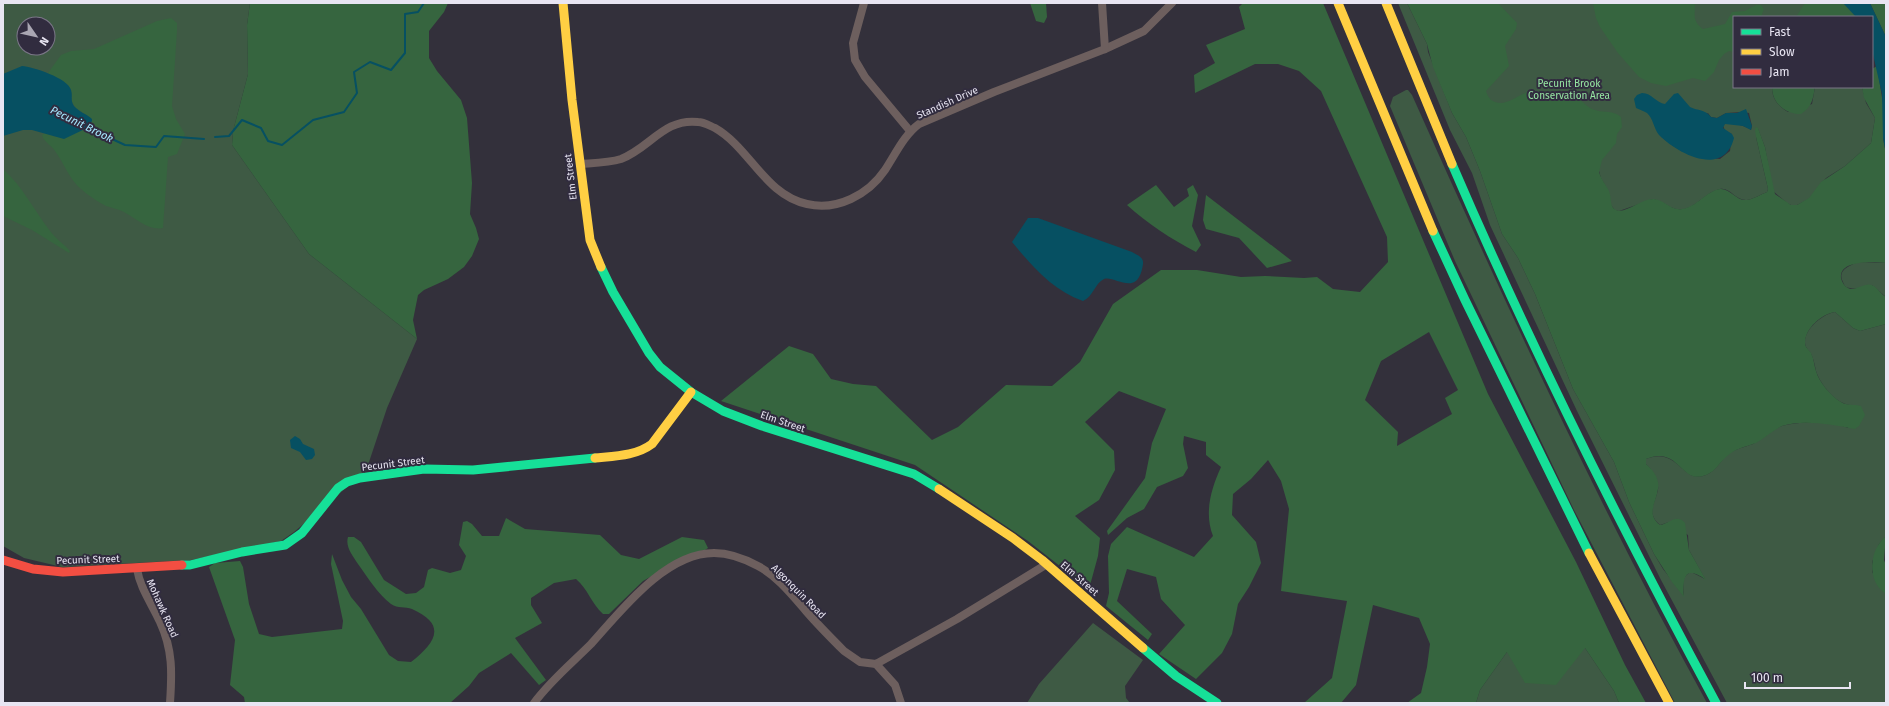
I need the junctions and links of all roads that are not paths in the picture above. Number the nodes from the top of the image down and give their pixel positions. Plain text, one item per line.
1 (563, 3) edge
2 (864, 3) edge
3 (1102, 3) edge
4 (1172, 3) edge
5 (1338, 3) edge
6 (1386, 3) edge
7 (1105, 49) junction
8 (910, 131) junction
9 (580, 164) junction
10 (691, 392) junction
11 (3, 560) edge
12 (1048, 564) junction
13 (137, 569) junction
14 (876, 664) junction
15 (1654, 676) junction
16 (170, 703) edge
17 (534, 703) edge
18 (901, 703) edge
19 (1217, 703) edge
20 (1663, 703) edge
21 (1669, 703) edge
22 (1716, 703) edge

1 - 9 main road, Elm Street
2 - 8 street
3 - 7 street
4 - 7 street, Standish Drive
5 - 15 main road
6 - 22 main road
7 - 8 street, Standish Drive
8 - 9 street, Standish Drive
9 - 10 main road, Elm Street
10 - 12 main road, Elm Street
10 - 13 main road, Pecunit Street
11 - 13 main road, Pecunit Street
12 - 14 street
12 - 19 main road, Elm Street
13 - 16 street, Mohawk Road
14 - 17 street, Algonquin Road
14 - 18 street
15 - 20 main road
15 - 21 main road

